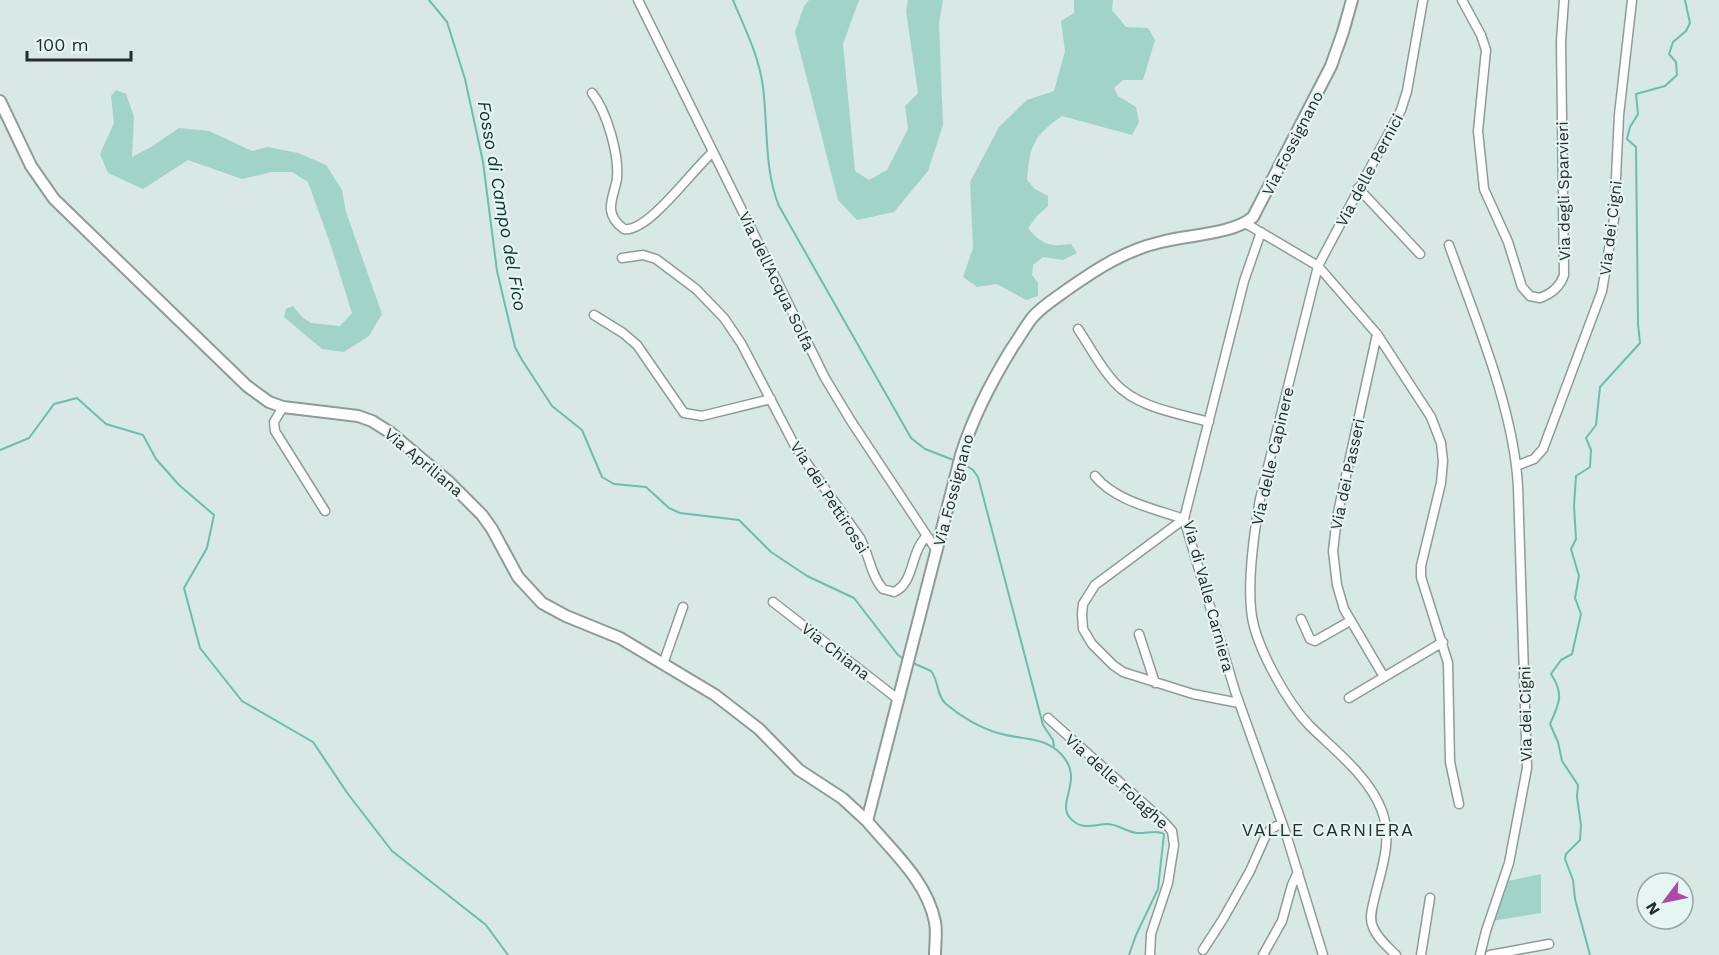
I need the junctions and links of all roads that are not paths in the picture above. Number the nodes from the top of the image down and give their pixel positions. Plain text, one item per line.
1 (638, 0) edge
2 (1352, 0) edge
3 (1423, 0) edge
4 (1462, 0) edge
5 (1563, 0) edge
6 (1632, 0) edge
7 (592, 93) dead end
8 (0, 101) edge
9 (713, 152) junction
10 (1358, 188) junction
11 (1245, 223) junction
12 (1261, 232) junction
13 (1449, 245) dead end
14 (1420, 254) dead end
15 (622, 258) dead end
16 (1318, 266) junction
17 (594, 315) dead end
18 (1078, 329) dead end
19 (1377, 334) junction
20 (771, 399) junction
21 (283, 407) junction
22 (1209, 422) junction
23 (1516, 466) junction
24 (1095, 476) dead end
25 (325, 511) dead end
26 (1184, 519) junction
27 (927, 536) junction
28 (937, 551) junction
29 (773, 602) dead end
30 (683, 606) dead end
31 (1301, 619) dead end
32 (1350, 621) junction
33 (1139, 634) dead end
34 (1443, 642) junction
35 (663, 664) junction
36 (1384, 677) junction
37 (1155, 683) junction
38 (1349, 698) dead end
39 (899, 700) junction
40 (1239, 703) junction
41 (1048, 718) dead end
42 (1459, 804) dead end
43 (867, 821) junction
44 (1282, 823) junction
45 (1298, 872) junction
46 (1430, 898) dead end
47 (1549, 944) dead end
48 (1203, 950) dead end
49 (935, 955) edge
50 (1149, 955) edge
51 (1263, 955) edge
52 (1323, 955) edge
53 (1396, 955) edge
54 (1421, 955) edge
55 (1480, 955) edge
56 (1490, 955) edge

1 - 9 street, Via dell'Acqua Solfa
2 - 11 street, Via Fossignano
3 - 10 street, Via delle Pernici
4 - 5 street, Via degli Sparvieri
6 - 23 street, Via dei Cigni
7 - 9 street
8 - 21 street, Via Apriliana
9 - 27 street, Via dell'Acqua Solfa
10 - 14 street
10 - 16 street, Via delle Pernici
11 - 12 street
11 - 28 street, Via Fossignano
12 - 16 street
12 - 22 street, Via di Valle Carniera
13 - 23 street, Via dei Cigni
15 - 20 street, Via dei Pettirossi
16 - 19 street
16 - 53 street, Via delle Capinere
17 - 20 street
18 - 22 street
19 - 32 street, Via dei Passeri
19 - 34 street
20 - 27 street, Via dei Pettirossi
21 - 25 street
21 - 35 street, Via Apriliana
22 - 26 street, Via di Valle Carniera
23 - 55 street, Via dei Cigni
24 - 26 street
26 - 37 street
26 - 40 street, Via di Valle Carniera
27 - 28 street, Via dell'Acqua Solfa
28 - 39 street, Via Fossignano
29 - 39 street, Via Chiana
30 - 35 street
31 - 32 street
32 - 36 street, Via dei Passeri
33 - 37 street
34 - 36 street
34 - 42 street
35 - 43 street, Via Apriliana
36 - 38 street
37 - 40 street
39 - 43 street, Via Fossignano
40 - 44 street, Via di Valle Carniera
41 - 50 street, Via delle Folaghe
43 - 49 street
44 - 45 street, Via di Valle Carniera
44 - 48 street
45 - 51 street
45 - 52 street, Via di Valle Carniera
46 - 54 street
47 - 56 street

